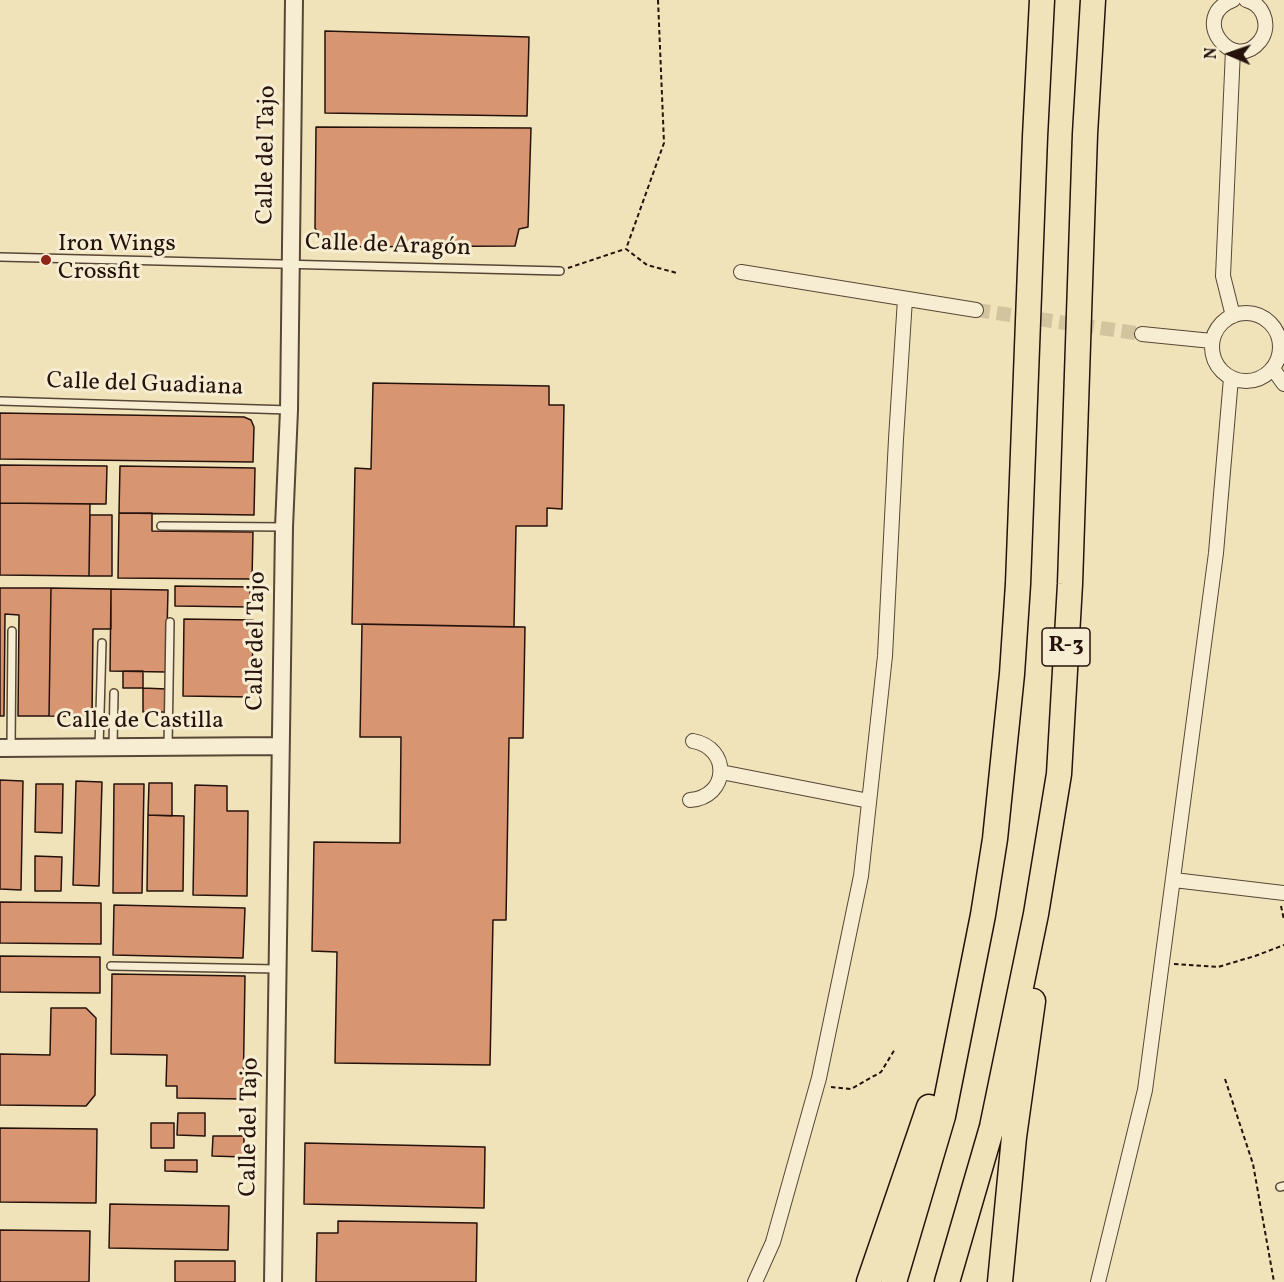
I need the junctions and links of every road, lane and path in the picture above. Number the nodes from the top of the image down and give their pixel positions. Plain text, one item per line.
1 (294, 0) edge
2 (658, 0) edge
3 (1042, 0) edge
4 (1093, 0) edge
5 (1233, 0) edge
6 (1246, 0) edge
7 (1233, 50) junction
8 (626, 249) junction
9 (0, 257) edge
10 (291, 264) junction
11 (560, 271) joint
12 (741, 272) dead end
13 (676, 273) dead end
14 (905, 299) junction
15 (976, 310) tunnel mouth
16 (1233, 316) junction
17 (1142, 334) tunnel mouth
18 (1212, 341) junction
19 (1273, 369) junction
20 (1231, 378) junction
21 (1284, 384) edge
22 (0, 401) edge
23 (289, 410) junction
24 (161, 526) dead end
25 (284, 527) junction
26 (170, 622) dead end
27 (12, 630) dead end
28 (102, 643) dead end
29 (1012, 674) junction
30 (114, 693) dead end
31 (693, 741) dead end
32 (280, 746) junction
33 (106, 747) junction
34 (168, 747) junction
35 (6, 748) edge
36 (721, 772) junction
37 (1059, 774) junction
38 (690, 800) dead end
39 (869, 801) junction
40 (1174, 880) junction
41 (1284, 893) edge
42 (1284, 945) edge
43 (1163, 963) junction
44 (111, 966) dead end
45 (277, 969) junction
46 (895, 1049) dead end
47 (1225, 1079) dead end
48 (816, 1087) junction
49 (273, 1282) edge
50 (755, 1282) edge
51 (869, 1282) edge
52 (894, 1282) edge
53 (947, 1282) edge
54 (1000, 1282) edge
55 (1098, 1282) edge
56 (1274, 1282) edge

1 - 10 street, Calle del Tajo
2 - 8 path
3 - 29 highway, R-3
4 - 37 highway, R-3
5 - 7 street
6 - 7 street
7 - 16 street
8 - 11 path
8 - 13 path
9 - 10 lane, Calle de Aragón
10 - 11 lane, Calle de Aragón
10 - 23 street, Calle del Tajo
12 - 14 street
14 - 15 street
14 - 39 street
16 - 18 street
16 - 19 street
17 - 18 street
18 - 20 street
19 - 20 street
19 - 21 street
20 - 40 street
22 - 23 lane, Calle del Guadiana
23 - 25 street, Calle del Tajo
24 - 25 lane
25 - 32 street, Calle del Tajo
26 - 34 lane
27 - 35 lane
28 - 33 lane
29 - 51 highway
29 - 52 highway, R-3
30 - 33 lane
31 - 36 street
32 - 34 street, Calle de Castilla
32 - 45 street, Calle del Tajo
33 - 34 street, Calle de Castilla
33 - 35 street, Calle de Castilla
36 - 38 street
36 - 39 street
37 - 53 highway, R-3
37 - 54 highway
39 - 48 street
40 - 41 street
40 - 43 street
42 - 43 path
43 - 55 street
44 - 45 lane
45 - 49 street, Calle del Tajo
46 - 48 path
47 - 56 path
48 - 50 street

